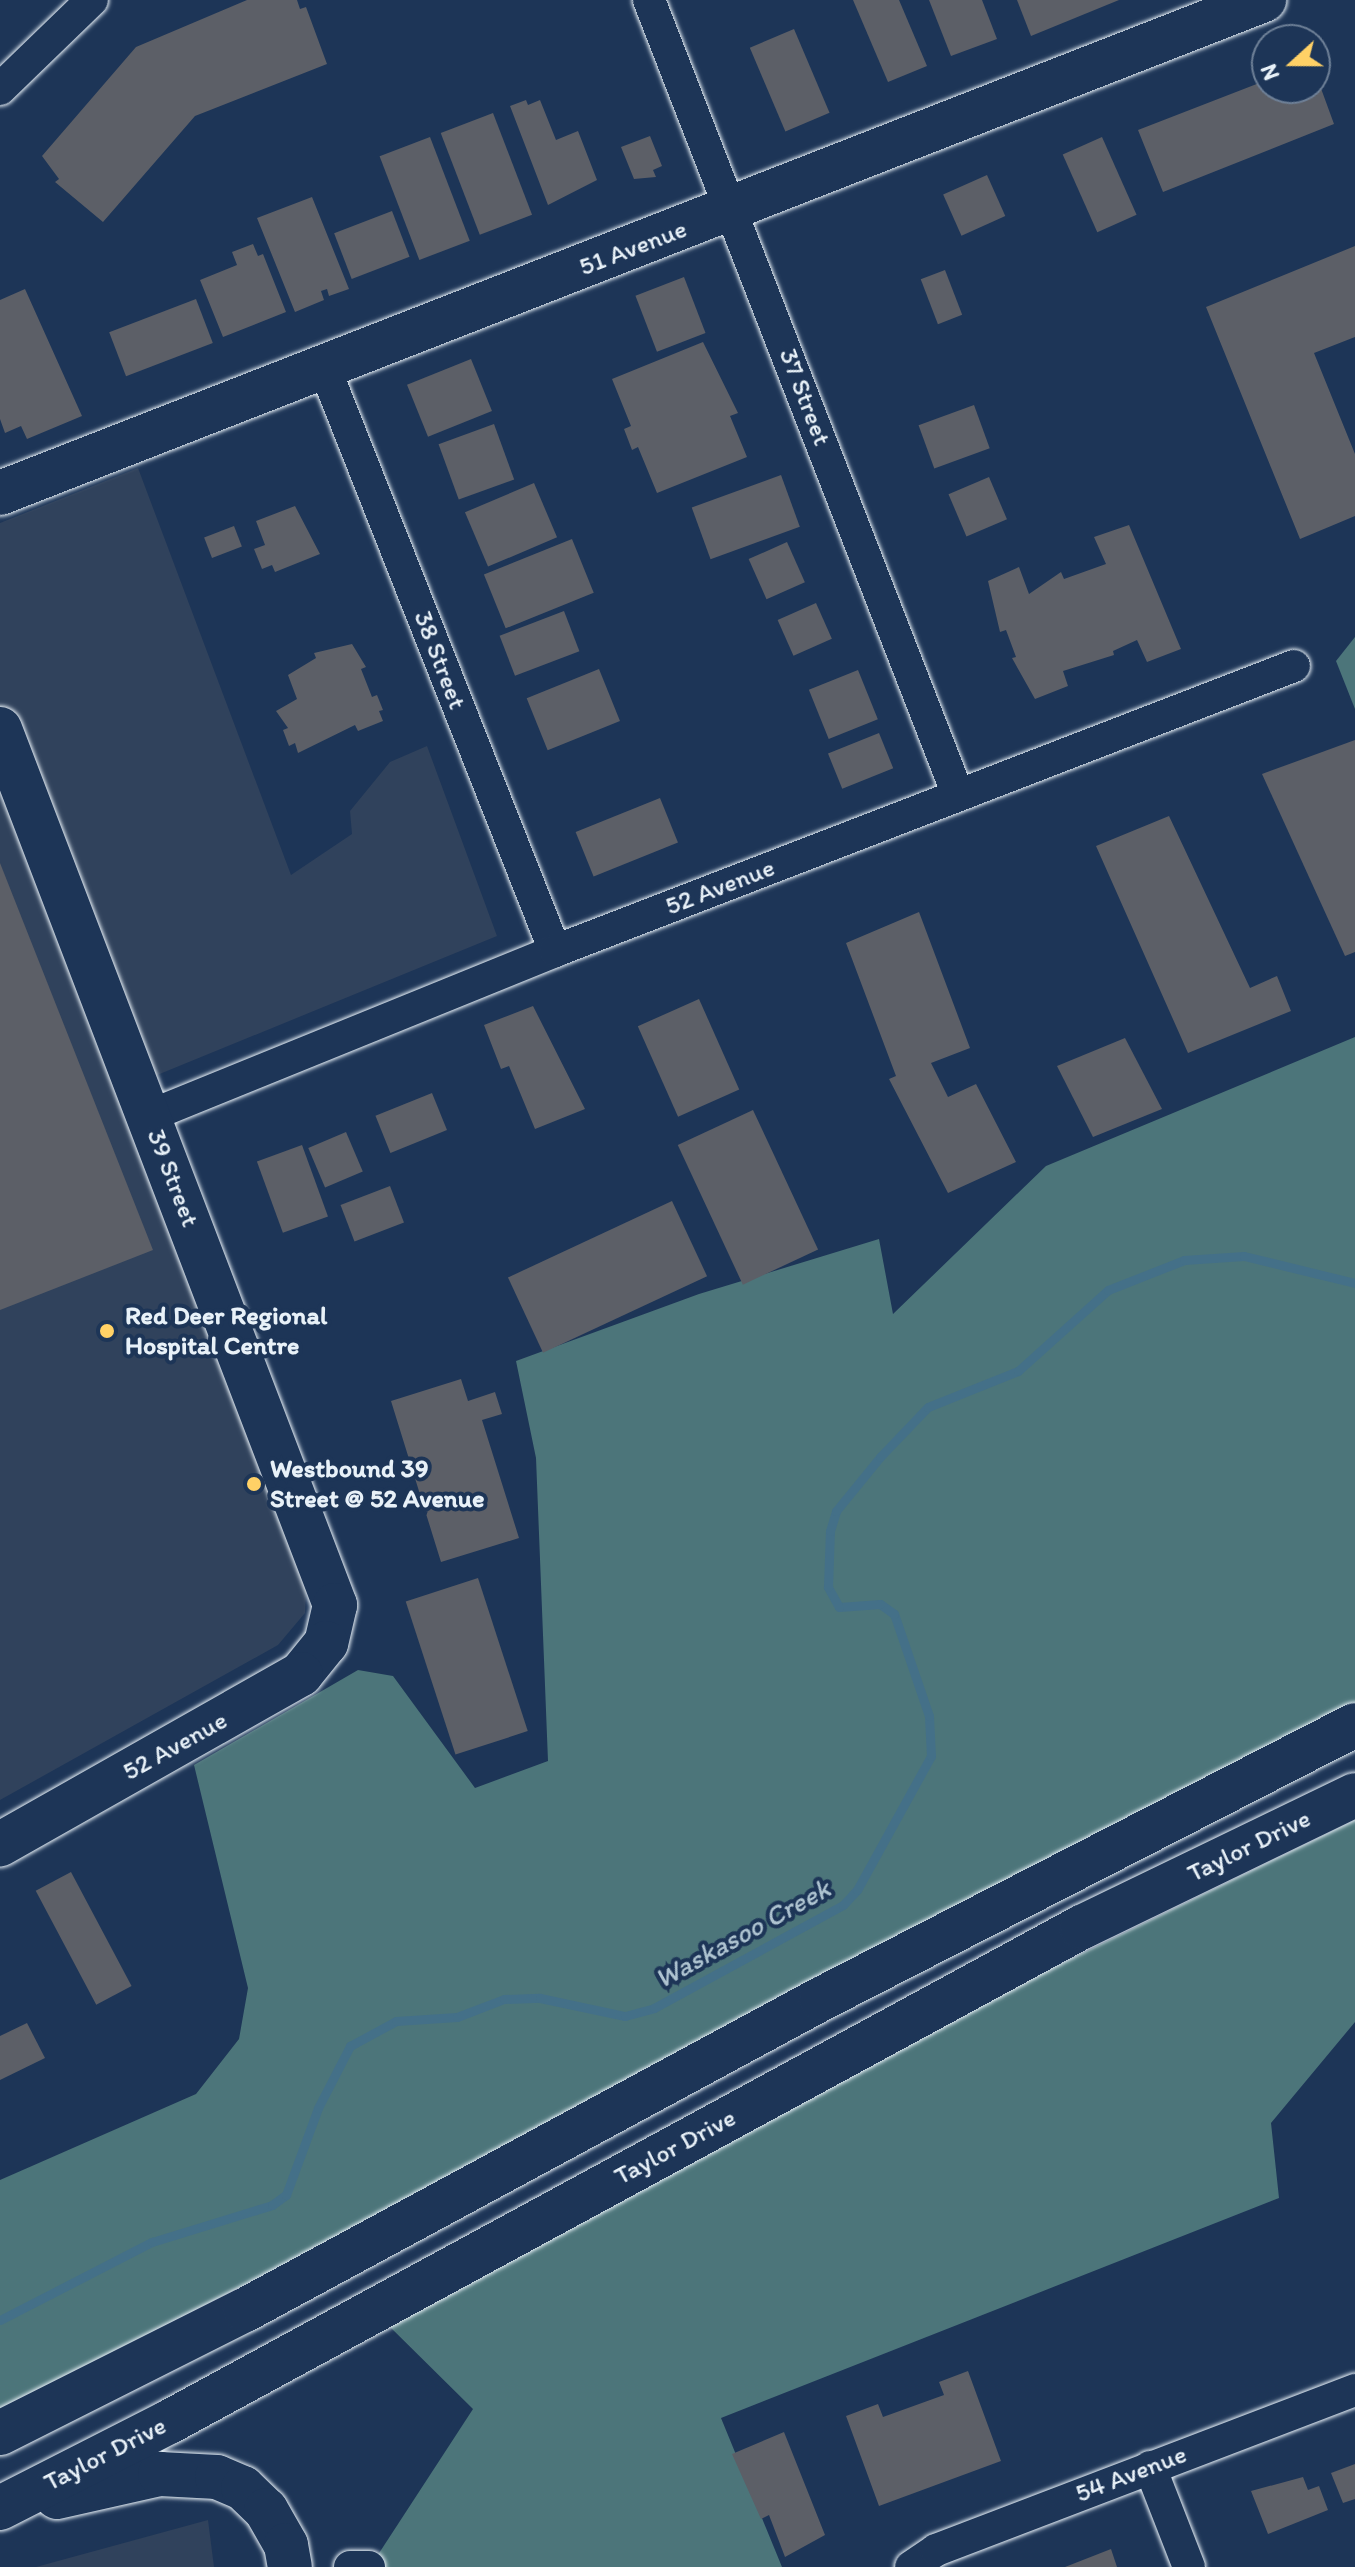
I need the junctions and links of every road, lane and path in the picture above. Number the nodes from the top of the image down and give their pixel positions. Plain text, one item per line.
1 (92, 0) edge
2 (649, 0) edge
3 (1264, 0) edge
4 (0, 89) edge
5 (731, 210) junction
6 (325, 369) junction
7 (0, 493) edge
8 (1294, 666) dead end
9 (0, 729) edge
10 (958, 795) junction
11 (555, 951) junction
12 (149, 1116) junction
13 (331, 1629) joint
14 (1355, 1725) edge
15 (1355, 1795) edge
16 (0, 1844) edge
17 (1355, 2390) edge
18 (0, 2433) edge
19 (1150, 2467) junction
20 (0, 2509) edge
21 (290, 2567) edge
22 (911, 2567) edge
23 (1189, 2567) edge

1 - 4 street
2 - 5 street, 37 Street
3 - 5 main road, 51 Avenue
5 - 6 main road, 51 Avenue
5 - 10 street, 37 Street
6 - 7 main road, 51 Avenue
6 - 11 street, 38 Street
8 - 10 street, 52 Avenue
9 - 12 main road, 39 Street
10 - 11 street, 52 Avenue
11 - 12 street, 52 Avenue
12 - 13 main road, 39 Street
13 - 16 main road, 52 Avenue
14 - 18 main road
15 - 20 main road, Taylor Drive
17 - 19 street, 54 Avenue
19 - 22 street, 54 Avenue
19 - 23 street
20 - 21 main road

